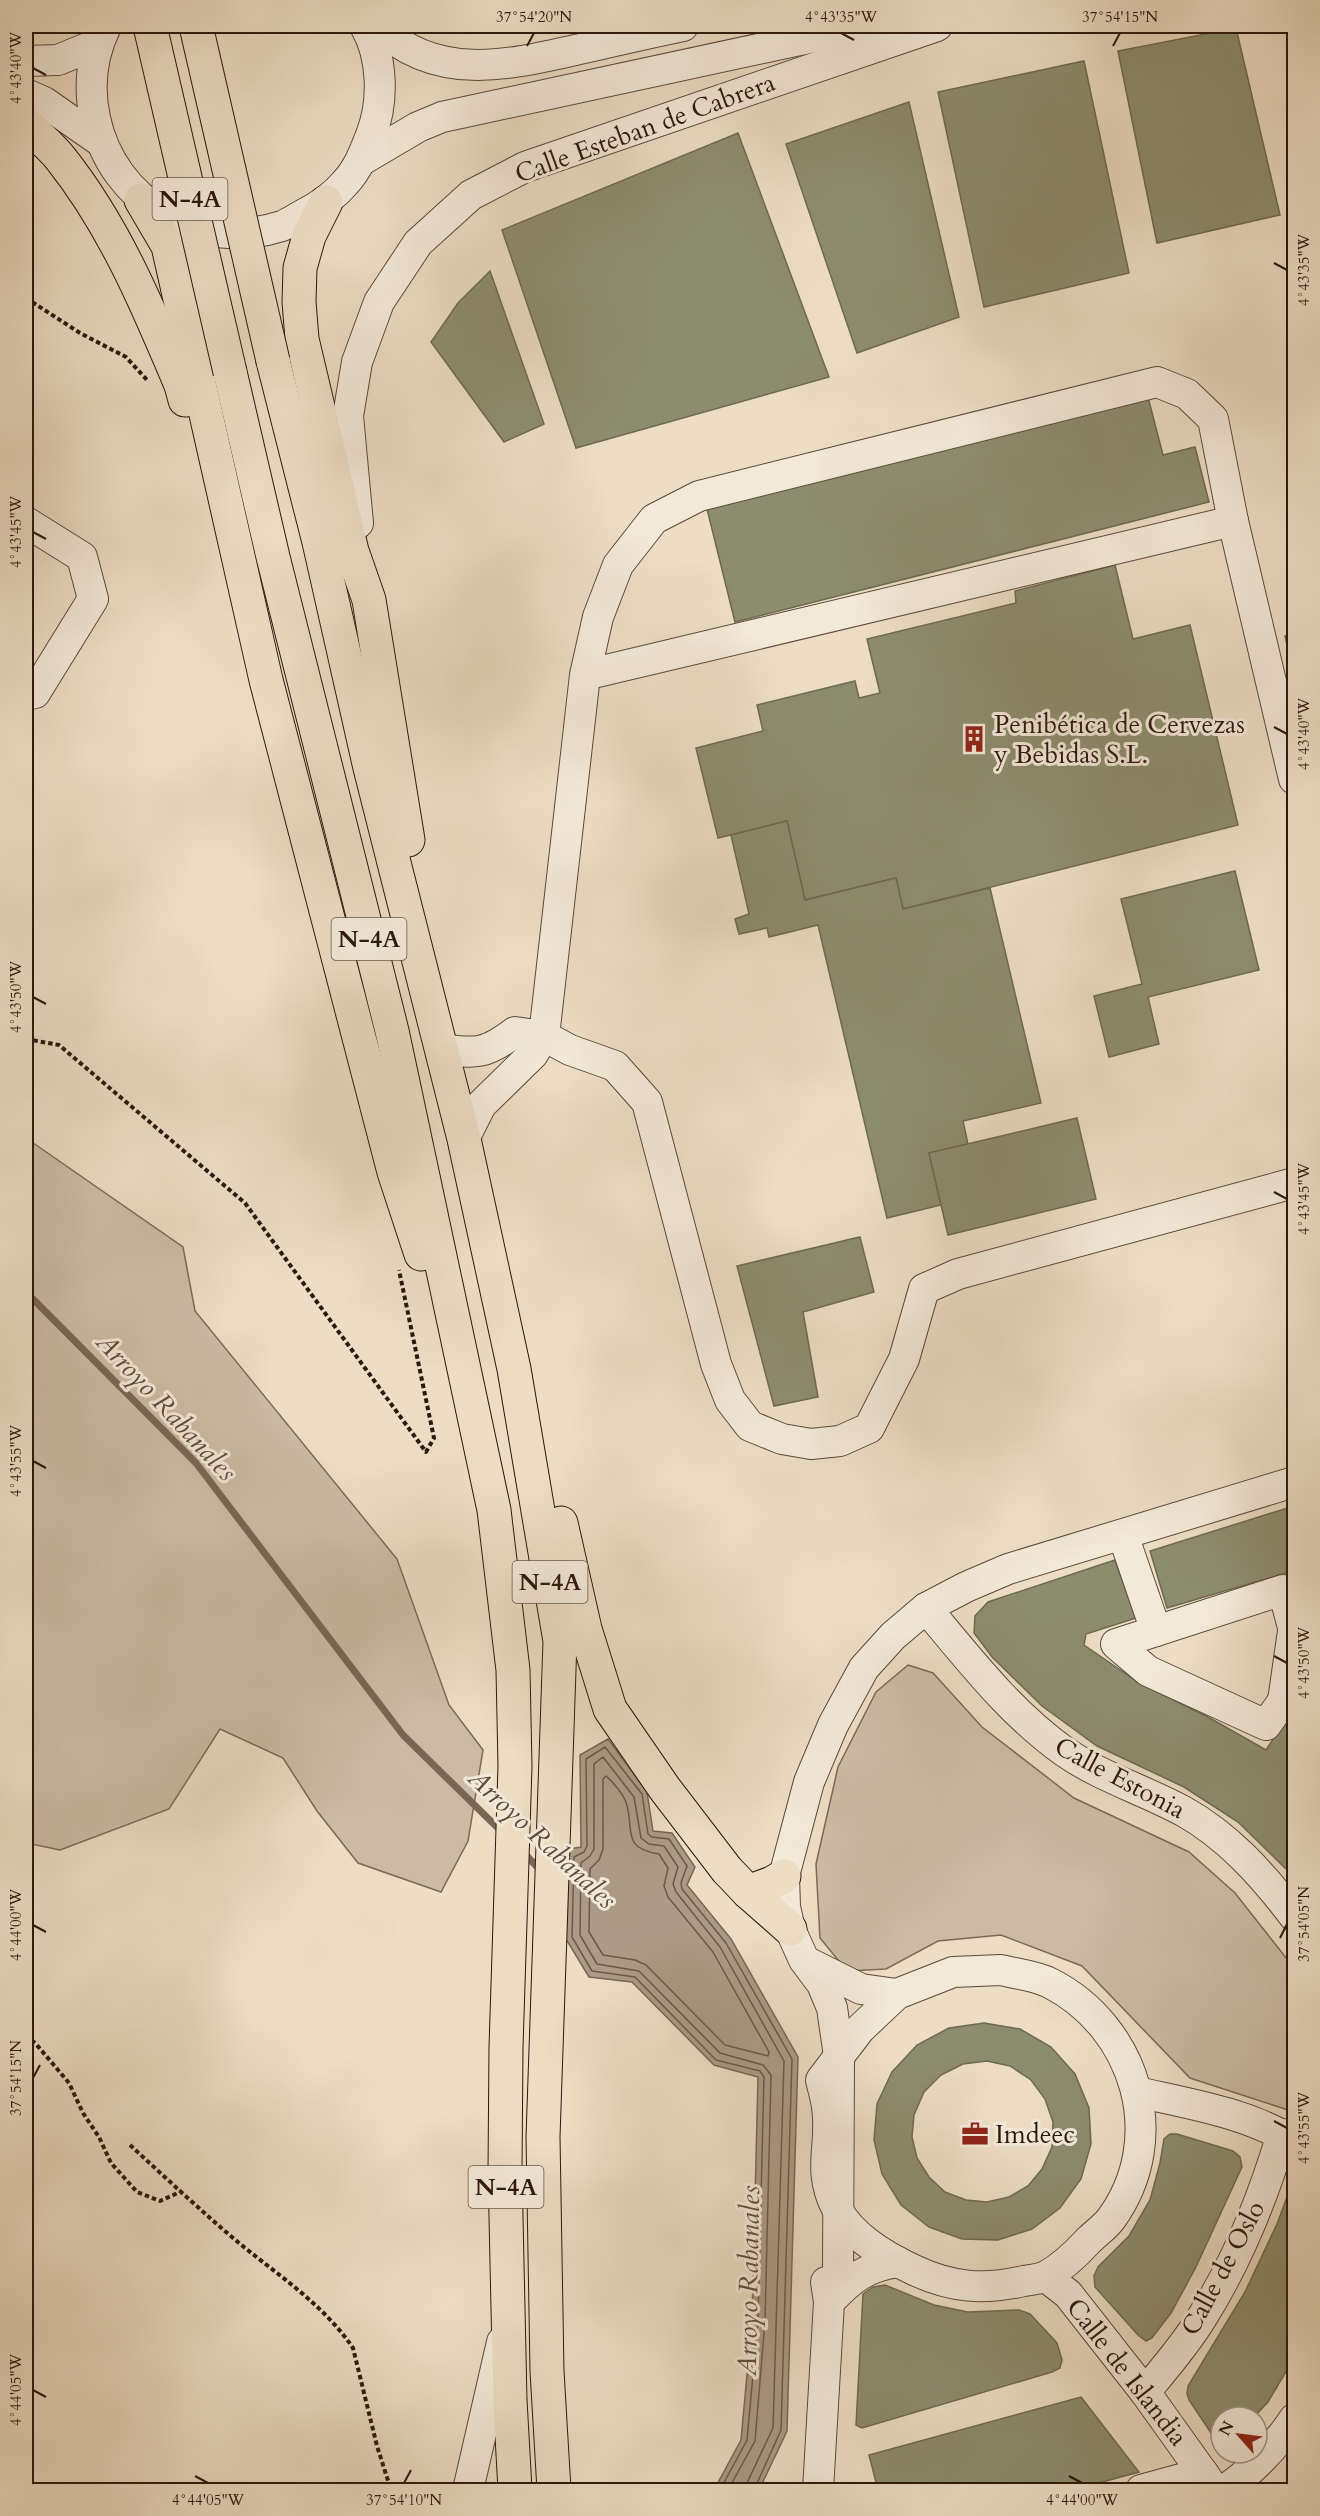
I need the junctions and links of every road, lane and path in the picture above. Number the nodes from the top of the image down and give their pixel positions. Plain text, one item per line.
1 (150, 26) edge
2 (196, 26) edge
3 (365, 26) edge
4 (378, 26) edge
5 (683, 26) edge
6 (865, 26) edge
7 (937, 26) edge
8 (101, 35) edge
9 (26, 61) edge
10 (26, 94) edge
11 (26, 124) edge
12 (100, 141) junction
13 (362, 160) junction
14 (141, 200) junction
15 (326, 202) junction
16 (1233, 521) junction
17 (26, 522) edge
18 (369, 600) junction
19 (585, 675) junction
20 (266, 680) junction
21 (26, 695) edge
22 (1294, 779) edge
23 (544, 1036) junction
24 (26, 1038) edge
25 (441, 1049) junction
26 (464, 1139) junction
27 (1294, 1183) edge
28 (398, 1266) dead end
29 (514, 1369) junction
30 (1294, 1482) edge
31 (494, 1510) junction
32 (1123, 1535) junction
33 (926, 1608) junction
34 (1156, 1631) junction
35 (1294, 1631) edge
36 (1289, 1702) edge
37 (797, 1826) junction
38 (784, 1876) junction
39 (748, 1892) junction
40 (1294, 1916) edge
41 (790, 1929) junction
42 (804, 1960) junction
43 (897, 1994) junction
44 (26, 2035) edge
45 (839, 2056) junction
46 (821, 2080) junction
47 (1137, 2092) junction
48 (1288, 2138) edge
49 (130, 2145) dead end
50 (182, 2191) junction
51 (838, 2211) junction
52 (898, 2262) junction
53 (1046, 2277) junction
54 (829, 2302) junction
55 (509, 2310) junction
56 (1145, 2392) junction
57 (1294, 2420) edge
58 (1214, 2484) edge
59 (391, 2490) edge
60 (468, 2490) edge
61 (515, 2490) edge
62 (554, 2490) edge
63 (818, 2490) edge
64 (1142, 2490) edge

1 - 31 main road, N-4A, bridge
2 - 25 main road, N-4A, bridge
3 - 13 street
4 - 5 street
6 - 13 street, Calle Esteban de Cabrera
7 - 18 street, Calle Esteban de Cabrera
8 - 9 street
8 - 12 street
10 - 12 street
11 - 20 main road
12 - 14 street
13 - 15 street
14 - 15 street
14 - 20 main road
15 - 18 main road
16 - 19 street
16 - 19 street
16 - 22 street
17 - 21 street
18 - 25 main road
19 - 23 street
20 - 31 main road
23 - 25 street
23 - 26 street
23 - 27 street
24 - 28 path
25 - 26 main road, N-4A
26 - 29 main road, N-4A
29 - 39 main road
29 - 62 main road, N-4A
30 - 32 street
31 - 55 main road, N-4A
32 - 33 street
32 - 34 street
33 - 37 street
33 - 40 street, Calle Estonia
34 - 35 street
34 - 36 street
35 - 36 street
37 - 38 street
37 - 42 street
38 - 39 main road
38 - 41 street
39 - 41 main road
41 - 42 street
42 - 43 street
42 - 45 street
42 - 46 street
43 - 45 street
43 - 47 street
44 - 50 path
45 - 46 street
45 - 51 street
46 - 51 street
46 - 54 street
47 - 48 street
47 - 53 street
48 - 56 street, Calle de Oslo
49 - 50 path
50 - 59 path
51 - 52 street
51 - 54 street
52 - 53 street
52 - 54 street
53 - 56 street, Calle de Islandia
54 - 63 street
55 - 60 street
55 - 61 main road, N-4A
56 - 58 street, Calle de Islandia
57 - 58 street
58 - 64 street, Calle de Islandia

